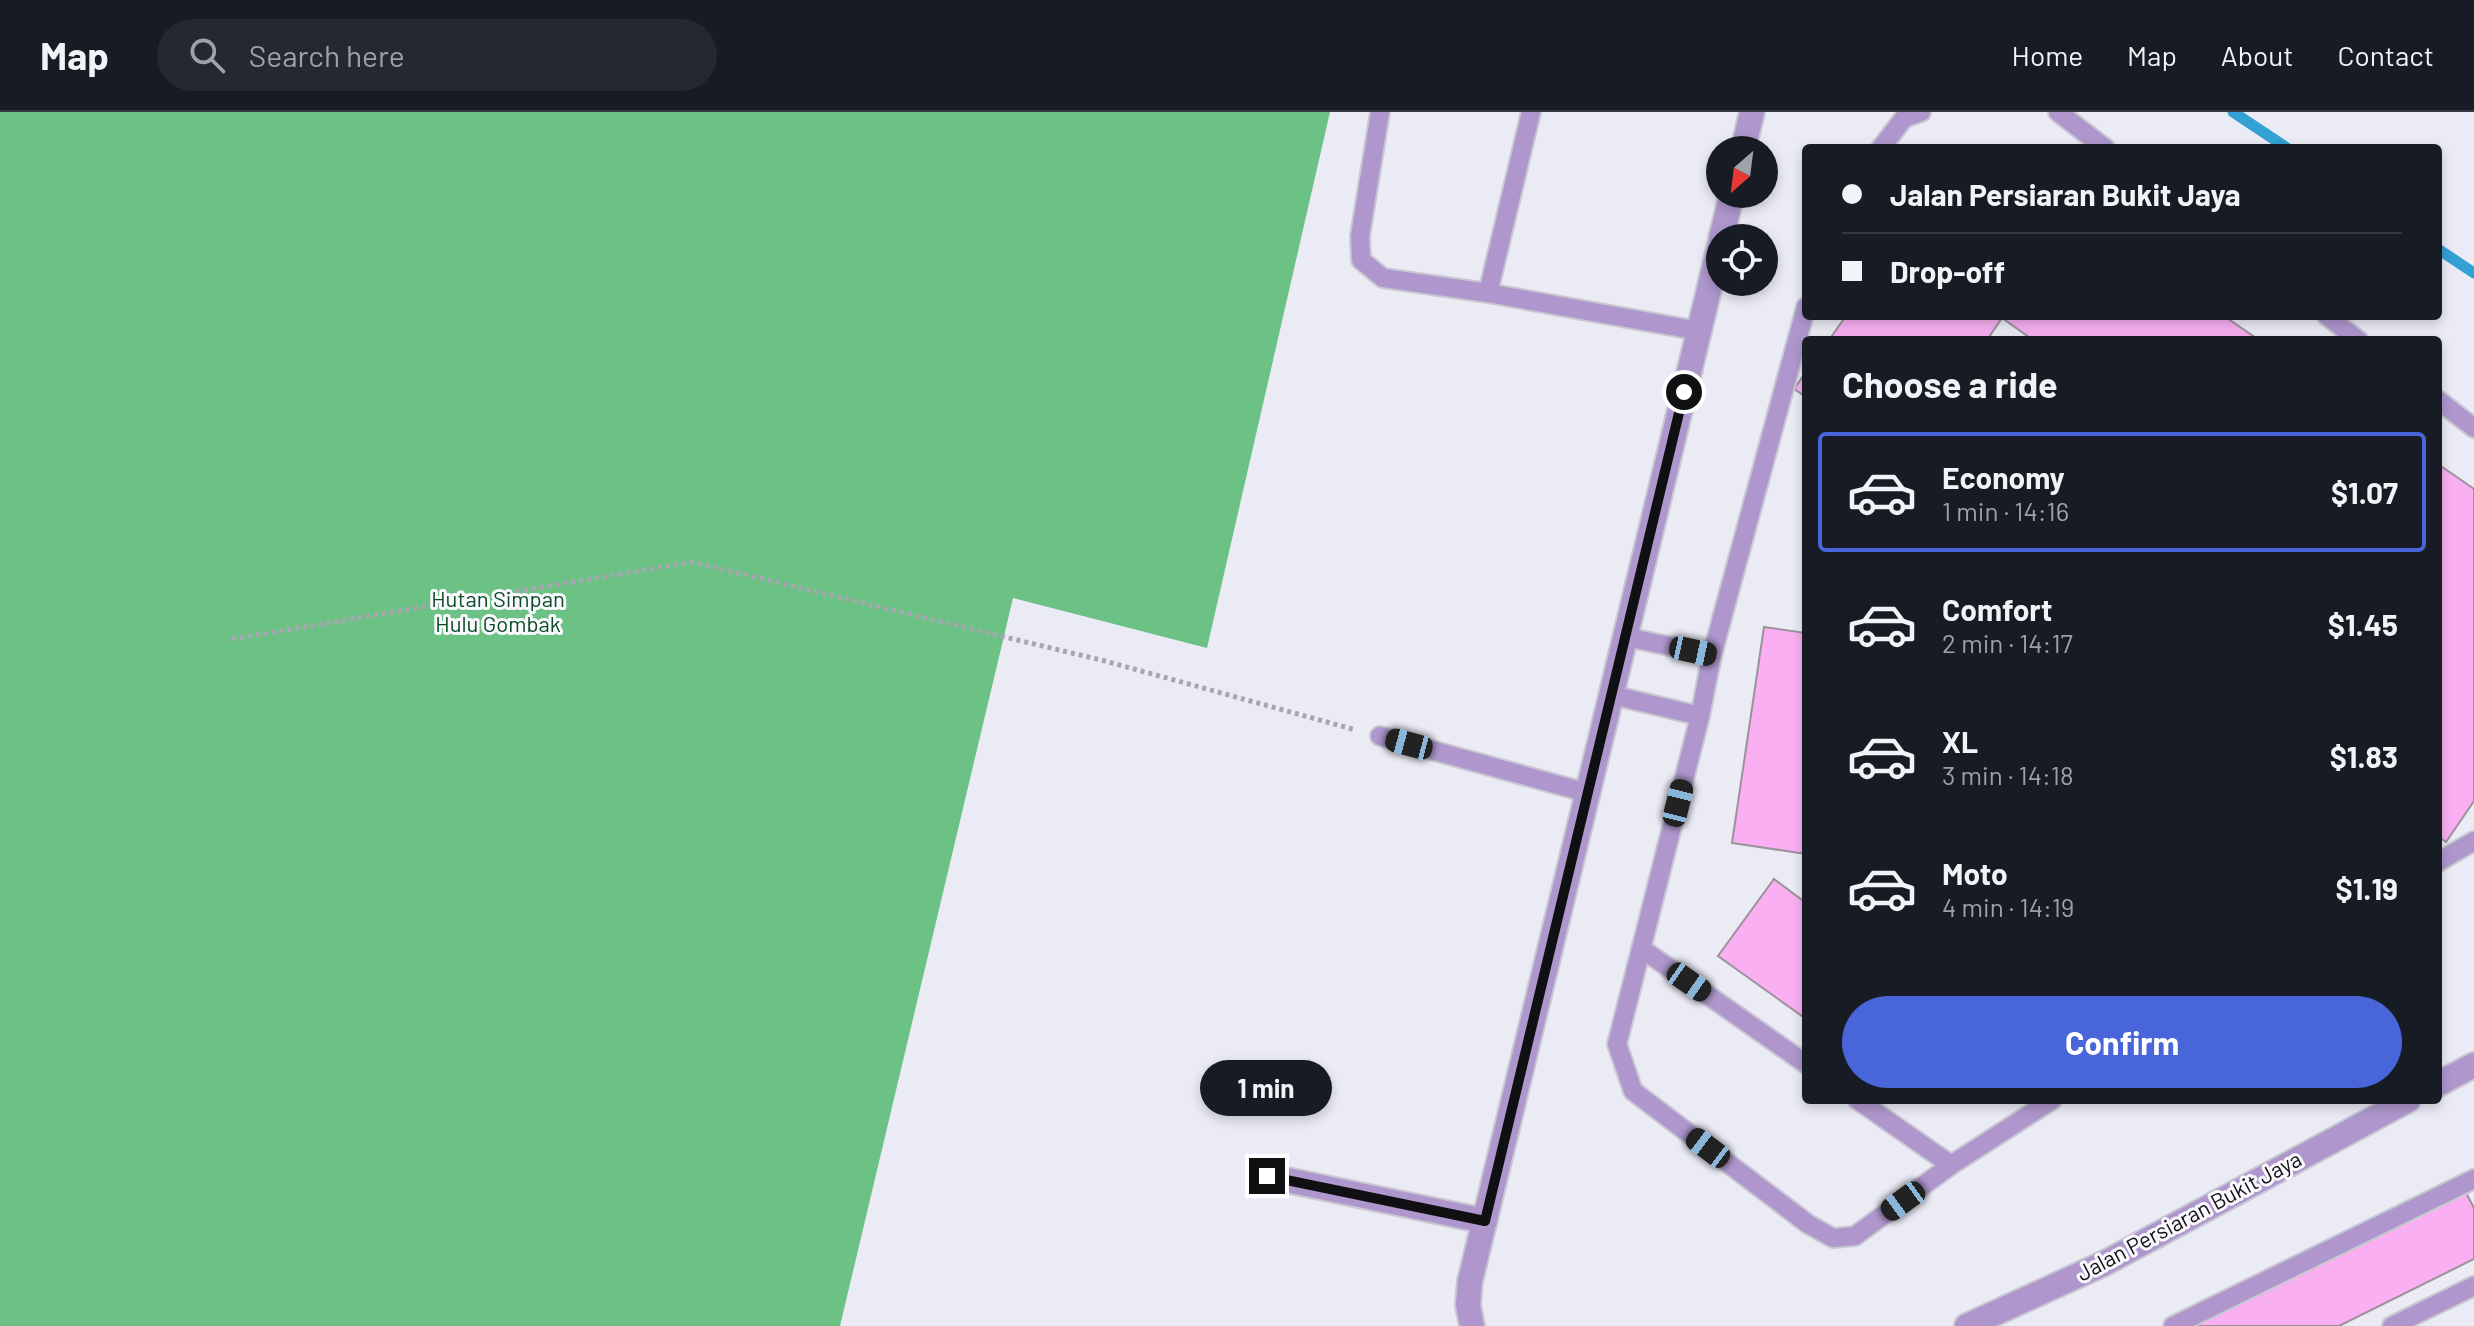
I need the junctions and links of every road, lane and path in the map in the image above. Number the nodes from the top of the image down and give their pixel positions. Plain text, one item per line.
1 (1380, 112) edge
2 (1531, 112) edge
3 (1752, 112) edge
4 (1921, 112) edge
5 (2058, 112) edge
6 (1746, 136) edge
7 (1884, 144) edge
8 (2100, 144) edge
9 (1488, 293) junction
10 (1707, 296) edge
11 (1802, 320) edge
12 (2332, 320) edge
13 (1699, 331) junction
14 (2353, 336) edge
15 (2442, 403) edge
16 (2474, 428) edge
17 (1626, 637) junction
18 (232, 639) dead end
19 (1712, 655) junction
20 (1612, 695) junction
21 (1700, 716) junction
22 (1380, 736) joint
23 (1588, 793) junction
24 (2474, 841) edge
25 (2442, 860) edge
26 (1642, 949) junction
27 (1802, 1061) edge
28 (2474, 1065) edge
29 (2442, 1082) edge
30 (1864, 1104) edge
31 (2046, 1104) edge
32 (2401, 1104) edge
33 (1951, 1165) junction
34 (1267, 1176) dead end
35 (2474, 1179) edge
36 (1485, 1221) junction
37 (2474, 1286) edge
38 (1472, 1326) edge
39 (1967, 1326) edge
40 (2173, 1326) edge
41 (2392, 1326) edge

1 - 9 lane
2 - 9 lane
3 - 6 street
4 - 7 lane
5 - 8 lane
9 - 13 lane
10 - 13 street
11 - 19 lane
12 - 14 lane
13 - 17 street
15 - 16 lane
17 - 19 lane
17 - 20 street
18 - 22 path
19 - 21 lane
20 - 21 lane
20 - 23 street
21 - 26 lane
22 - 23 lane
23 - 36 street
24 - 25 lane
26 - 27 lane
26 - 33 lane
28 - 29 street
30 - 33 lane
31 - 33 lane
32 - 39 street, Jalan Persiaran Bukit Jaya
34 - 36 street
35 - 40 lane
36 - 38 street
37 - 41 lane

